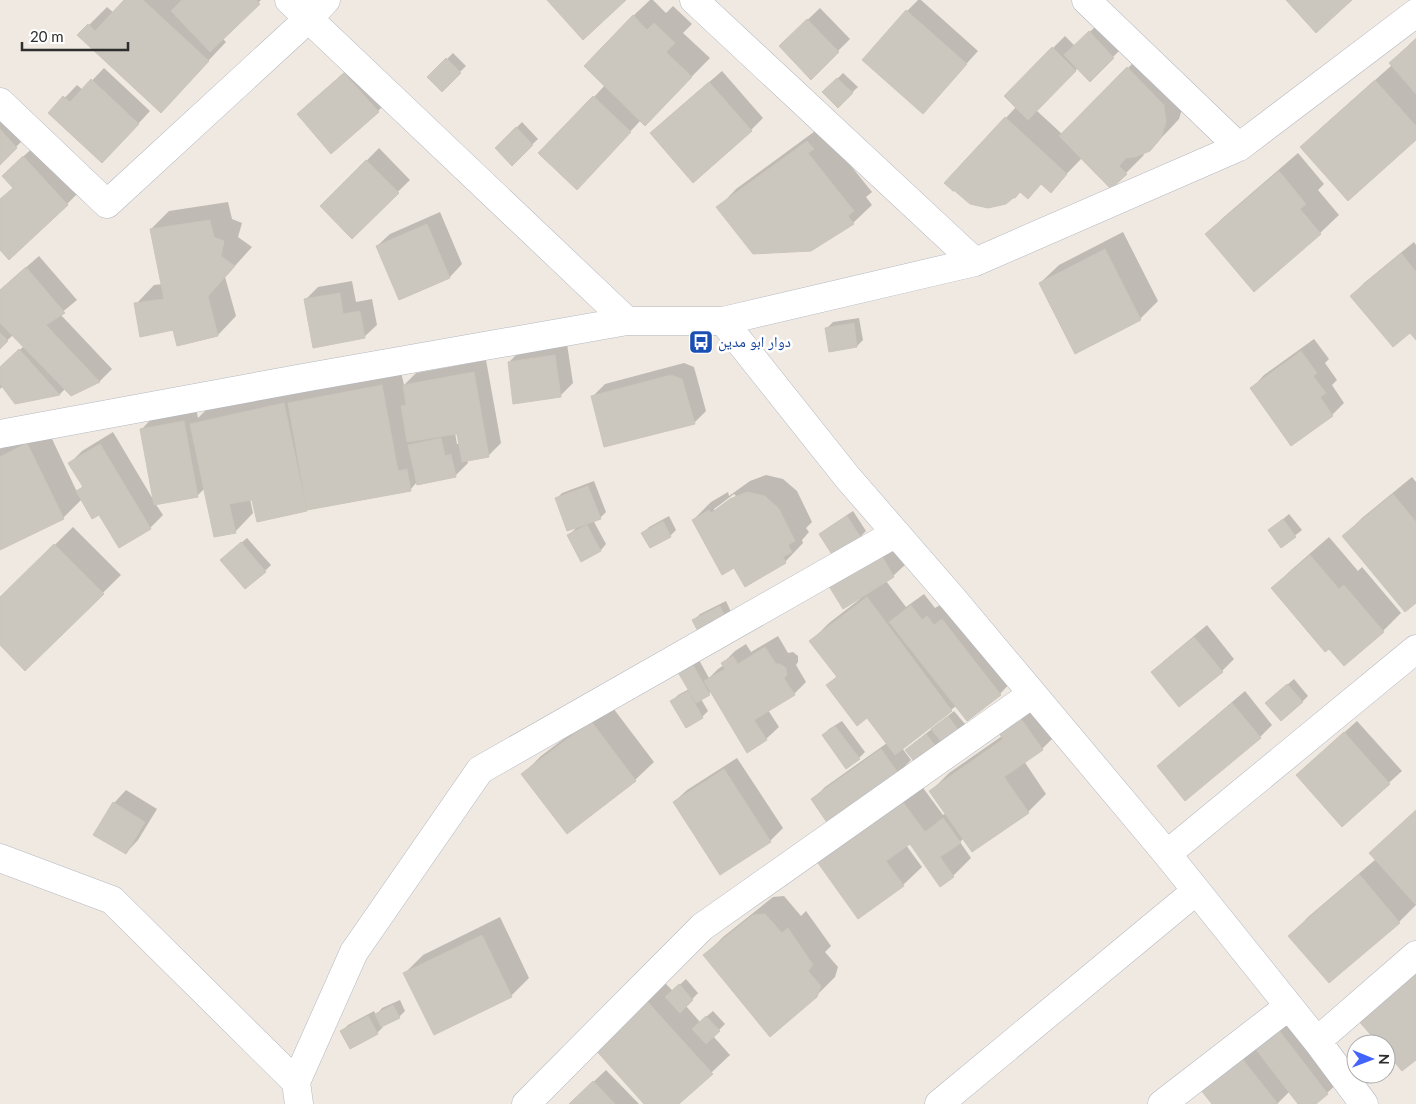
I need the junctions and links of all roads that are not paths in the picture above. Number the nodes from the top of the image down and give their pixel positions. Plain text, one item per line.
1 (694, 0) edge
2 (1086, 0) edge
3 (308, 6) edge
4 (1416, 13) edge
5 (0, 102) edge
6 (1239, 147) junction
7 (975, 262) junction
8 (627, 320) junction
9 (723, 321) junction
10 (0, 434) edge
11 (896, 533) junction
12 (1416, 649) edge
13 (1032, 694) junction
14 (1167, 854) junction
15 (0, 858) edge
16 (1196, 891) junction
17 (1416, 955) edge
18 (1289, 1006) junction
19 (1317, 1041) junction
20 (298, 1093) edge
21 (526, 1104) edge
22 (939, 1104) edge
23 (1162, 1104) edge
24 (1364, 1104) edge

1 - 7 street
2 - 6 street
3 - 5 street
3 - 8 street
4 - 6 street
6 - 7 street
7 - 9 street
8 - 9 street
8 - 10 street
9 - 11 street
11 - 13 street
11 - 20 street
12 - 14 street
13 - 14 street
13 - 21 street
14 - 16 street
15 - 20 street
16 - 18 street
16 - 22 street
17 - 19 street
18 - 19 street
18 - 23 street
19 - 24 street

